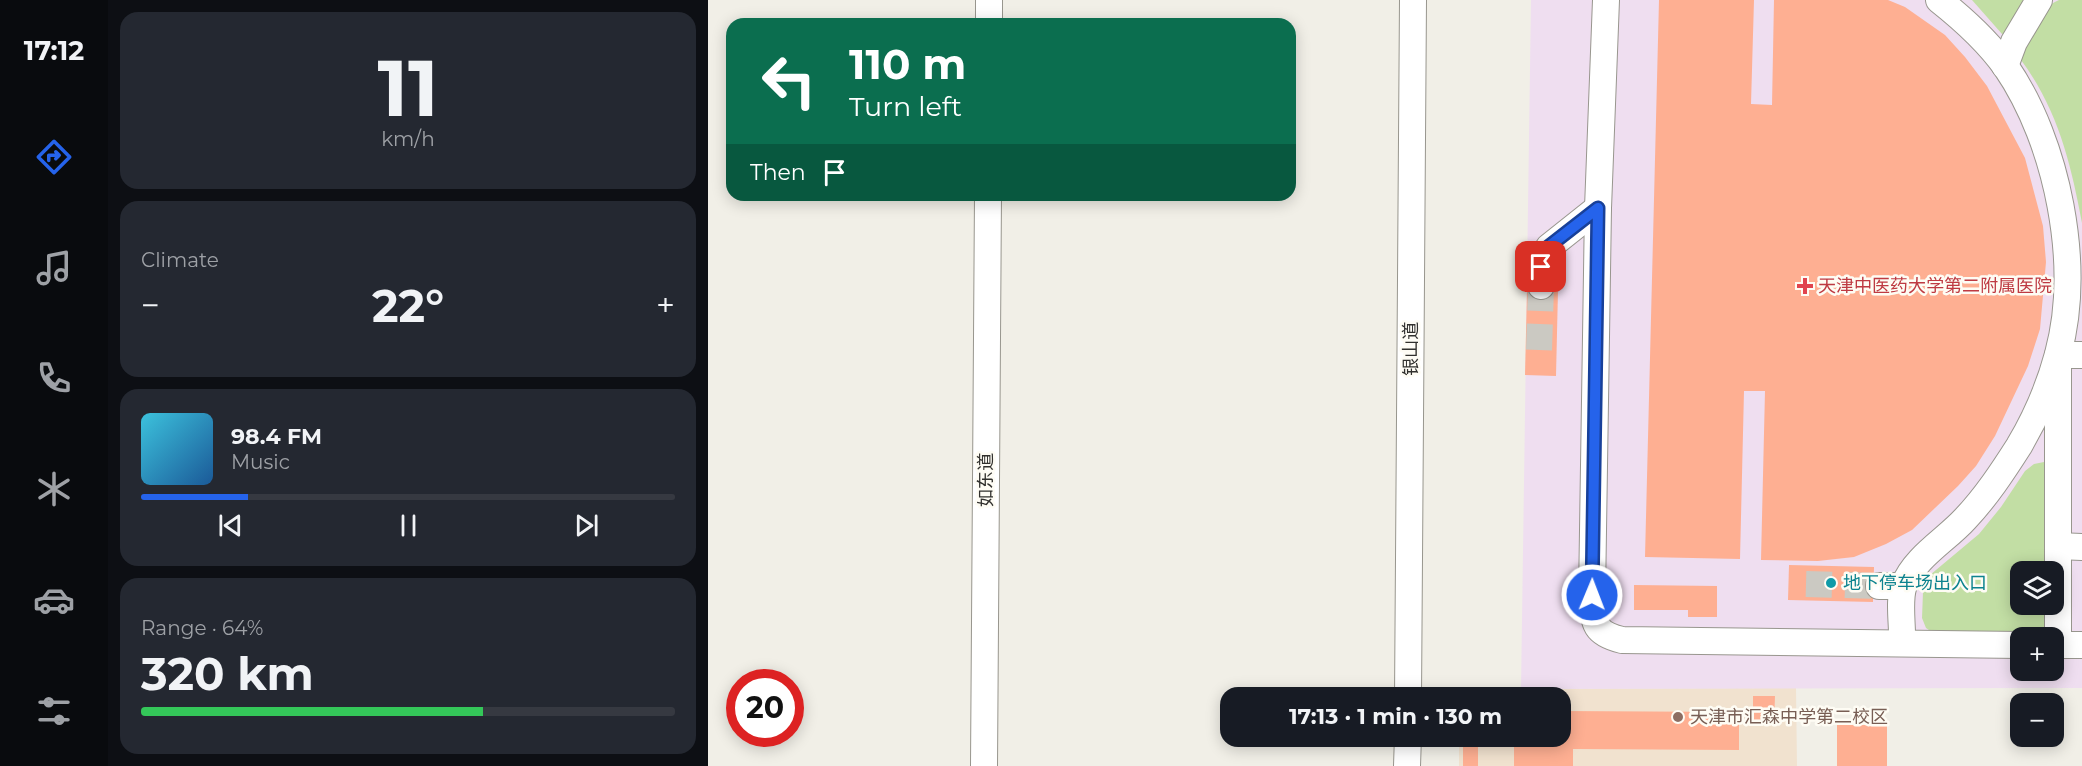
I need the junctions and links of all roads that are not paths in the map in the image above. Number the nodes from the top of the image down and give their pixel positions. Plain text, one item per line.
1 (989, 0) edge
2 (1413, 0) edge
3 (1606, 0) edge
4 (1939, 0) edge
5 (2038, 0) edge
6 (989, 18) edge
7 (2006, 66) junction
8 (988, 201) edge
9 (1598, 208) junction
10 (1541, 286) tunnel mouth
11 (2070, 355) edge
12 (2070, 546) edge
13 (1902, 643) junction
14 (2010, 645) edge
15 (2064, 645) edge
16 (1408, 687) edge
17 (1407, 747) edge
18 (984, 766) edge
19 (1407, 766) edge

1 - 6 street
2 - 16 street, 银山道
3 - 9 street
4 - 7 street
5 - 7 street
7 - 11 street
8 - 18 street, 如东道
9 - 10 street
9 - 13 street
11 - 12 street
11 - 13 street
12 - 15 street
13 - 14 street
17 - 19 street

